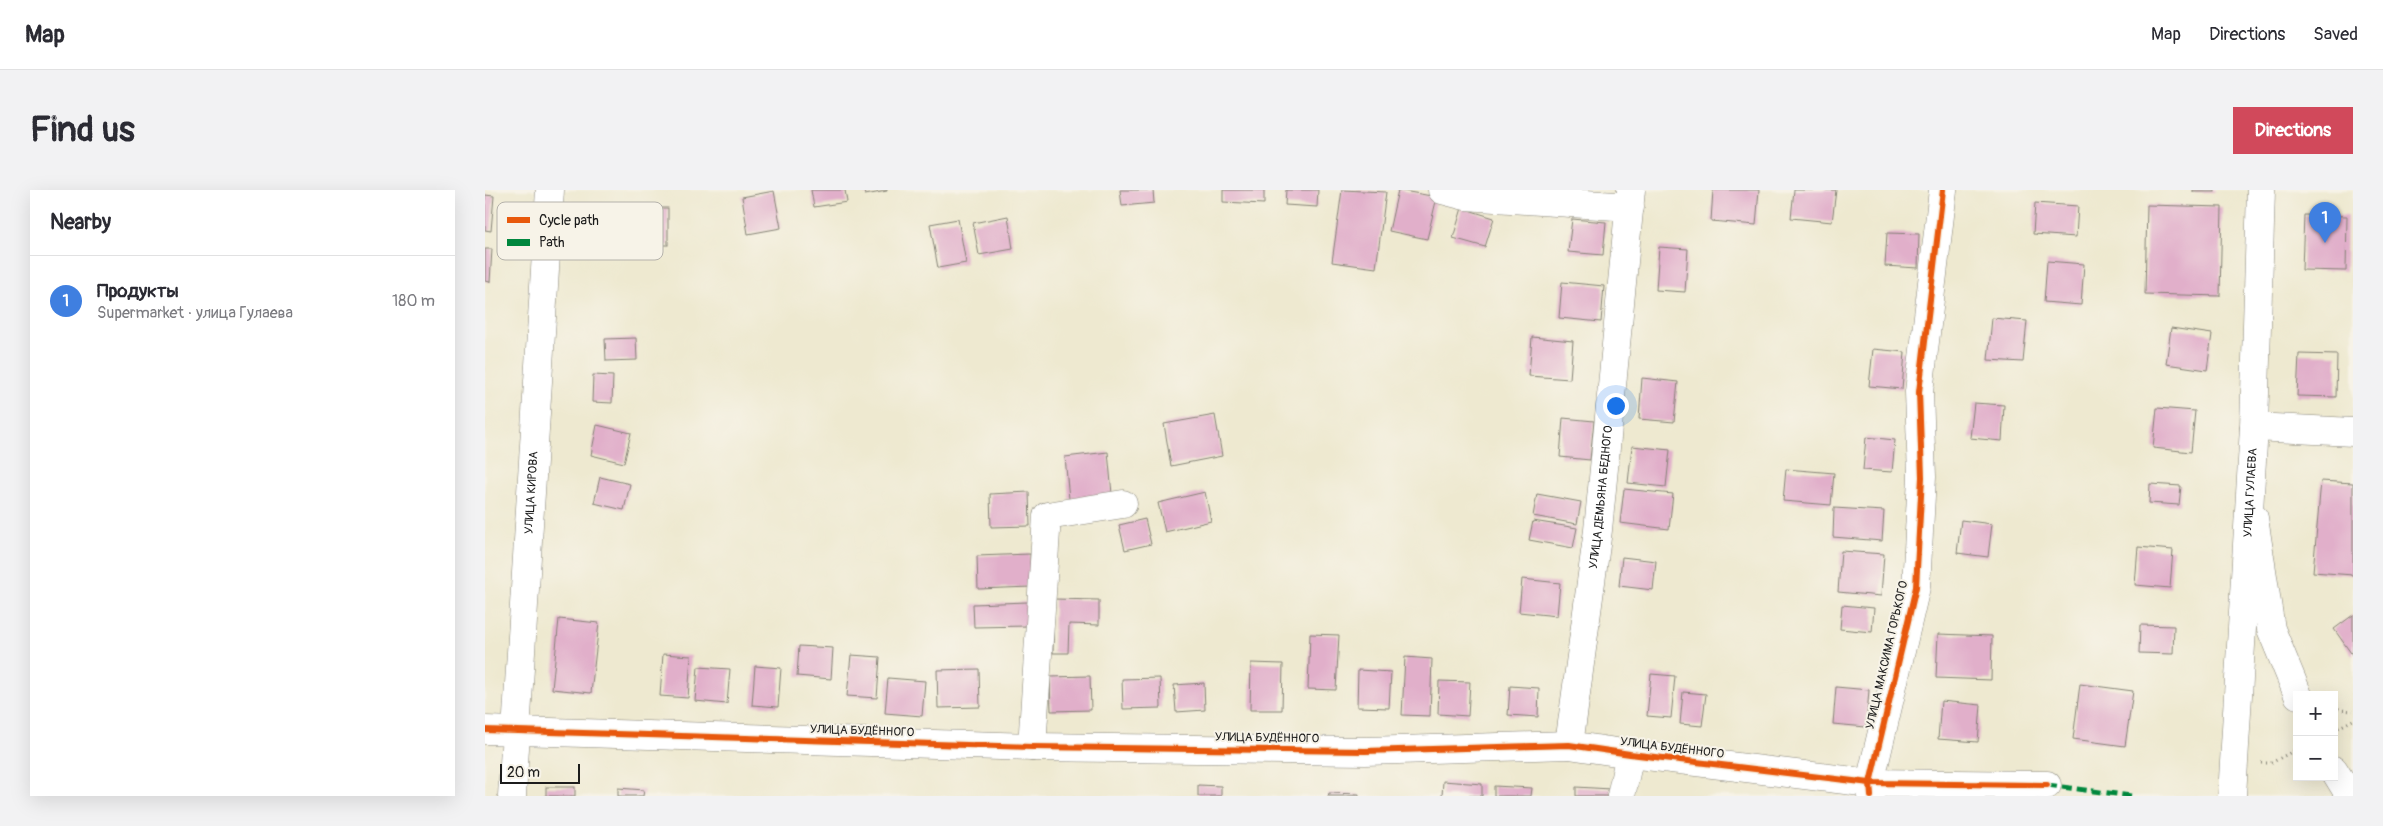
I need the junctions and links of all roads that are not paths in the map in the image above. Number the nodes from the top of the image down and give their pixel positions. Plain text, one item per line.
1 (1442, 190) edge
2 (1943, 190) edge
3 (2261, 190) edge
4 (1630, 198) edge
5 (545, 260) edge
6 (2254, 426) junction
7 (2353, 432) edge
8 (2251, 495) junction
9 (1123, 504) dead end
10 (2296, 691) edge
11 (485, 730) edge
12 (515, 731) junction
13 (1569, 745) junction
14 (1032, 747) junction
15 (1630, 754) junction
16 (2338, 777) edge
17 (2047, 785) dead end
18 (1871, 790) edge
19 (512, 796) edge
20 (1621, 796) edge
21 (2232, 796) edge
22 (2349, 796) edge

1 - 4 street
2 - 18 street, УЛИЦА МАКСИМА ГОРЬКОГО
3 - 6 street, УЛИЦА ГУЛАЕВА
4 - 13 street, УЛИЦА ДЕМЬЯНА БЕДНОГО
5 - 12 street, УЛИЦА КИРОВА
6 - 7 street
6 - 8 street, УЛИЦА ГУЛАЕВА
8 - 10 street
8 - 21 street, УЛИЦА ГУЛАЕВА
9 - 14 street
11 - 12 street, УЛИЦА БУДЁННОГО
12 - 14 street, УЛИЦА БУДЁННОГО
12 - 19 street, УЛИЦА КИРОВА
13 - 14 street, УЛИЦА БУДЁННОГО
13 - 15 street, УЛИЦА БУДЁННОГО
15 - 18 street, УЛИЦА БУДЁННОГО
15 - 20 street
16 - 22 street
17 - 18 street, УЛИЦА БУДЁННОГО

